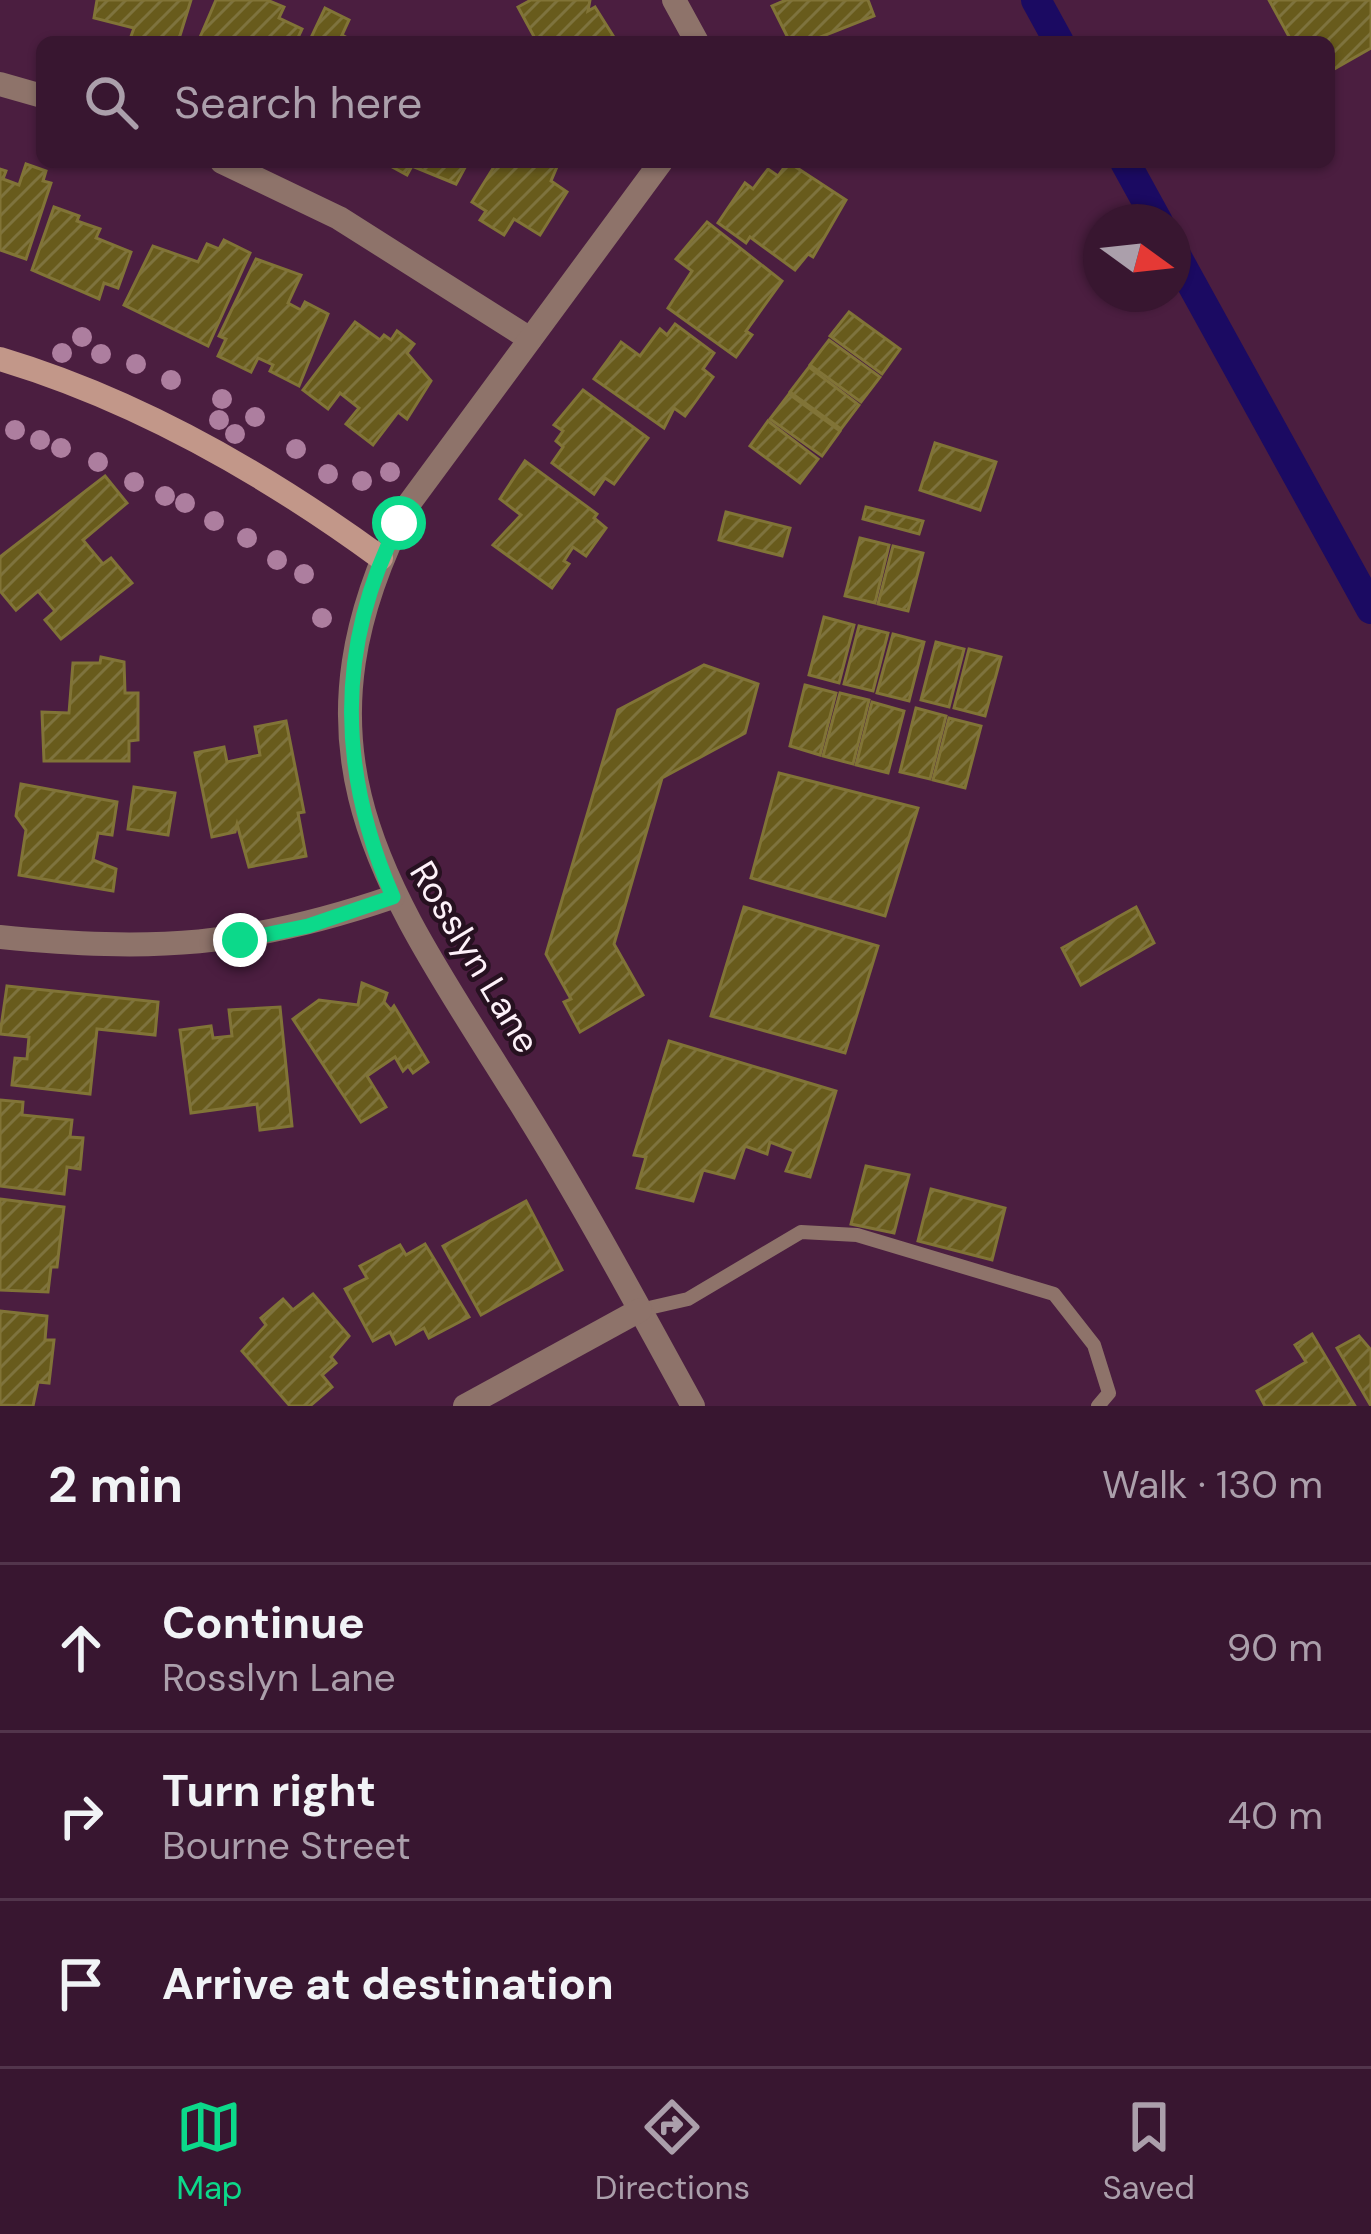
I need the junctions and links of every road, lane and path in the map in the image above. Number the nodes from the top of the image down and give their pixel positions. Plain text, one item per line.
1 (674, 0) edge
2 (694, 36) edge
3 (0, 83) edge
4 (36, 94) edge
5 (235, 168) edge
6 (657, 168) edge
7 (530, 339) junction
8 (0, 359) edge
9 (381, 558) junction
10 (393, 897) junction
11 (0, 937) edge
12 (640, 1310) junction
13 (465, 1406) edge
14 (693, 1406) edge
15 (1098, 1406) edge

1 - 2 street
3 - 4 street
5 - 7 street
6 - 7 street, Rosslyn Lane
7 - 9 street, Rosslyn Lane
8 - 9 street
9 - 10 street, Rosslyn Lane
10 - 11 street
10 - 12 street, Rosslyn Lane
12 - 13 street
12 - 14 street, Rosslyn Lane
12 - 15 lane

